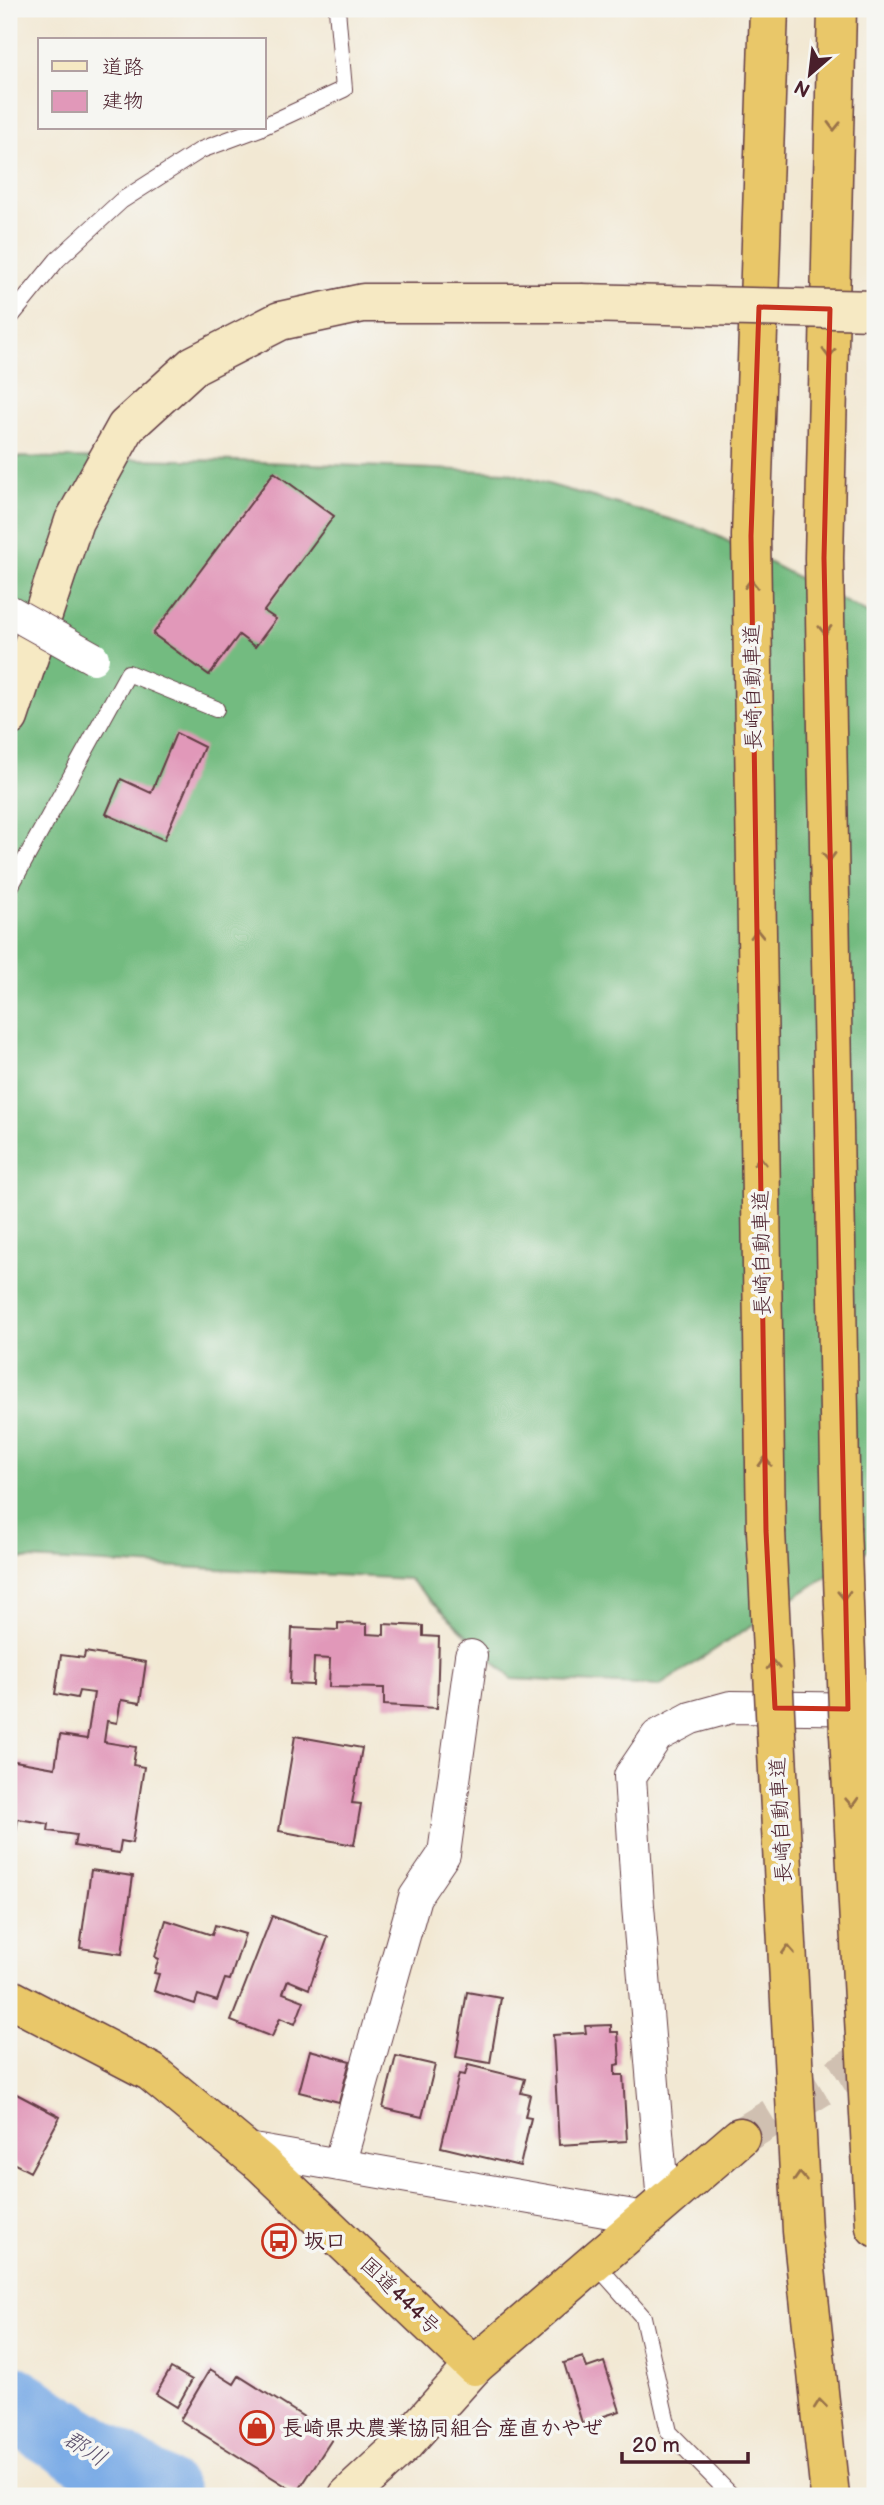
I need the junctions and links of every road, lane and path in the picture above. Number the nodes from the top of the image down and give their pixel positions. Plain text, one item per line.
1 (337, 9) edge
2 (769, 9) edge
3 (837, 9) edge
4 (266, 125) edge
5 (254, 130) edge
6 (875, 310) edge
7 (9, 319) edge
8 (9, 611) edge
9 (93, 657) dead end
10 (216, 709) dead end
11 (9, 717) edge
12 (9, 889) edge
13 (471, 1656) dead end
14 (862, 1721) edge
15 (9, 1998) edge
16 (740, 2137) tunnel mouth
17 (242, 2147) junction
18 (339, 2165) junction
19 (654, 2211) junction
20 (875, 2227) edge
21 (594, 2262) junction
22 (474, 2366) junction
23 (348, 2496) edge
24 (732, 2496) edge
25 (830, 2496) edge

1 - 4 lane
25 -> 2 highway, 長崎自動車道, bridge
3 -> 14 highway, bridge
5 - 7 lane
6 - 11 street, bridge
8 - 9 street, bridge
10 - 12 lane
13 - 18 street
14 - 19 street
14 -> 20 highway
15 - 17 highway, 国道444号
16 - 19 highway
17 - 18 street
17 - 22 highway, 国道444号
18 - 19 street
19 - 21 highway
21 - 22 highway
21 - 24 lane
22 - 23 street

